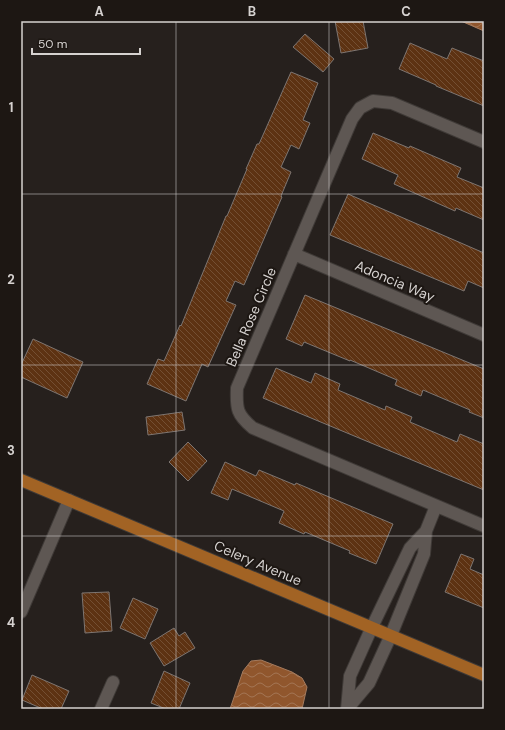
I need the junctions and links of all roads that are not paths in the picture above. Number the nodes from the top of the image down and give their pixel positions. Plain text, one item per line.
1 (484, 142) edge
2 (294, 254) junction
3 (484, 335) edge
4 (21, 480) edge
5 (69, 500) junction
6 (436, 506) junction
7 (484, 526) edge
8 (426, 531) junction
9 (21, 612) edge
10 (372, 628) junction
11 (391, 635) junction
12 (484, 674) edge
13 (113, 682) dead end
14 (101, 709) edge
15 (347, 709) edge

1 - 2 street, Bella Rose Circle
2 - 3 street, Adoncia Way
2 - 6 street, Bella Rose Circle
4 - 5 main road, Celery Avenue
5 - 9 street
5 - 10 main road, Celery Avenue
6 - 7 street, Bella Rose Circle
6 - 8 street
8 - 10 street
8 - 11 street
10 - 11 main road, Celery Avenue
10 - 15 street
11 - 12 main road, Celery Avenue
11 - 15 street
13 - 14 street

